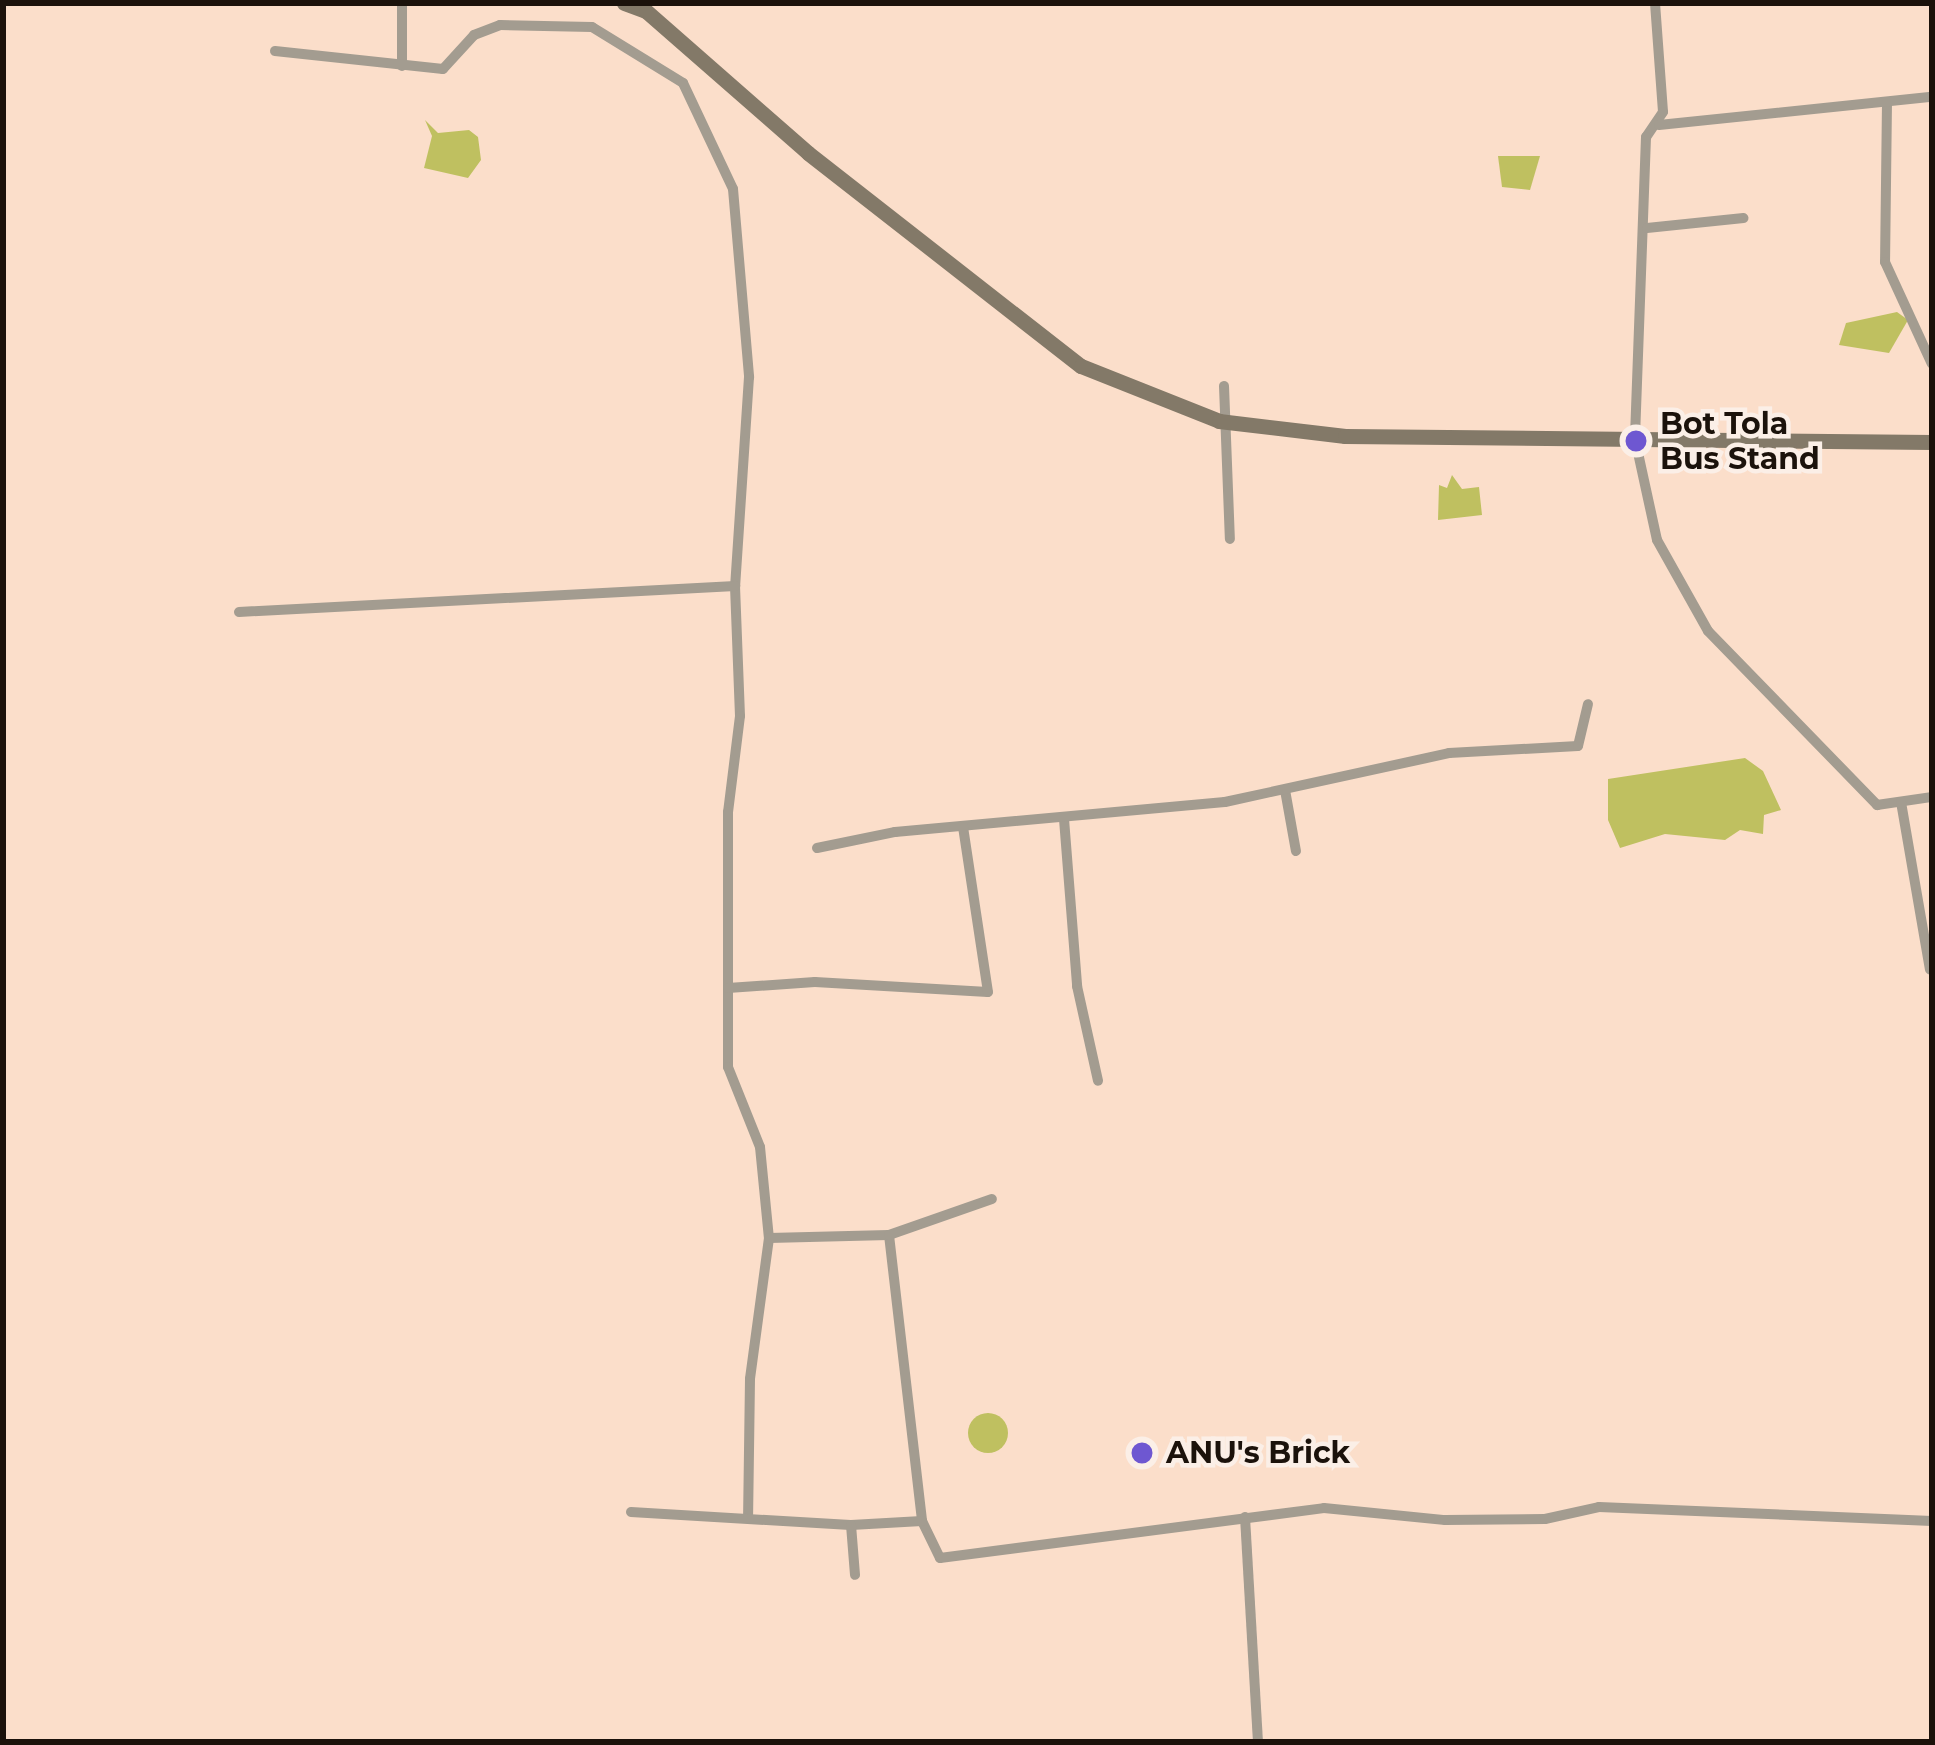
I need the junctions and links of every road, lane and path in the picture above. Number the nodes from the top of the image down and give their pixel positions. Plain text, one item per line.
1 (402, 3) edge
2 (624, 3) edge
3 (1655, 3) edge
4 (646, 7) edge
5 (275, 51) dead end
6 (402, 66) junction
7 (1932, 97) edge
8 (1887, 102) junction
9 (1656, 126) junction
10 (1743, 218) dead end
11 (1647, 228) junction
12 (1932, 364) edge
13 (1224, 386) dead end
14 (1220, 422) junction
15 (1635, 439) junction
16 (1932, 442) edge
17 (1230, 539) dead end
18 (735, 586) junction
19 (239, 612) dead end
20 (1588, 704) dead end
21 (1285, 790) junction
22 (1932, 797) edge
23 (1901, 802) junction
24 (1064, 819) junction
25 (963, 826) junction
26 (818, 848) dead end
27 (1296, 851) dead end
28 (1930, 970) edge
29 (728, 988) junction
30 (1098, 1082) dead end
31 (992, 1198) dead end
32 (889, 1235) junction
33 (769, 1238) junction
34 (631, 1512) dead end
35 (748, 1514) junction
36 (1245, 1517) junction
37 (922, 1521) junction
38 (1932, 1521) edge
39 (851, 1526) junction
40 (855, 1575) dead end
41 (1258, 1742) edge

1 - 6 street
2 - 4 main road
3 - 9 street
4 - 14 main road
5 - 6 street
6 - 18 street
7 - 8 street
8 - 9 street
8 - 12 street
9 - 11 street
10 - 11 street
11 - 15 street
13 - 14 street
14 - 15 main road
14 - 17 street
15 - 16 main road
15 - 23 street
18 - 19 street
18 - 29 street
20 - 21 street
21 - 24 street
21 - 27 street
22 - 23 street
23 - 28 street
24 - 25 street
24 - 30 street
25 - 26 street
25 - 29 street
29 - 33 street
31 - 32 street
32 - 33 street
32 - 37 street
33 - 35 street
34 - 35 street
35 - 39 street
36 - 37 street
36 - 38 street
36 - 41 street
37 - 39 street
39 - 40 street

